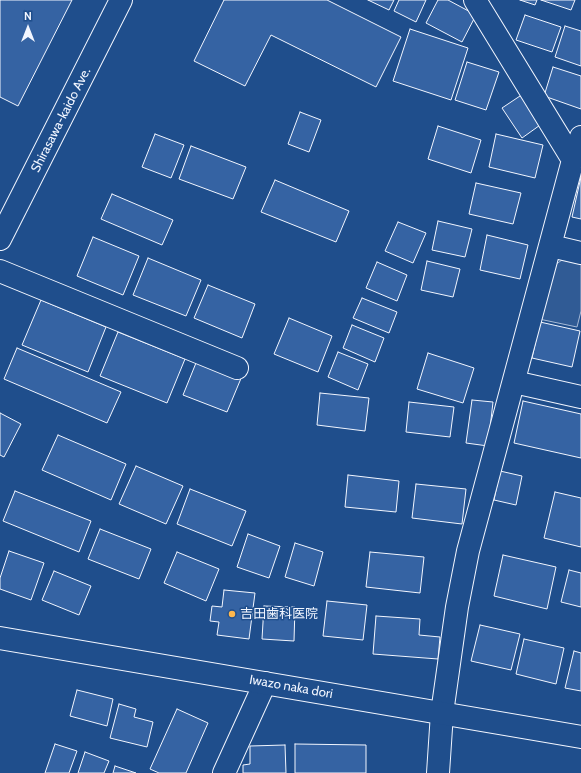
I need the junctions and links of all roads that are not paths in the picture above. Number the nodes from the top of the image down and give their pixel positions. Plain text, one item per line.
1 (121, 0) edge
2 (475, 0) edge
3 (581, 137) edge
4 (573, 160) junction
5 (0, 239) edge
6 (551, 246) junction
7 (581, 253) edge
8 (0, 271) edge
9 (237, 368) dead end
10 (514, 382) junction
11 (581, 397) edge
12 (0, 638) edge
13 (265, 683) junction
14 (442, 713) junction
15 (581, 737) edge
16 (224, 773) edge
17 (438, 773) edge

1 - 5 street, Shirasawa-kaido Ave.
2 - 4 street
3 - 4 street
4 - 6 street
6 - 7 street
6 - 10 street
8 - 9 street
10 - 11 street
10 - 14 street
12 - 13 street, Iwazo naka dori
13 - 14 street, Iwazo naka dori
13 - 16 street
14 - 15 street, Iwazo naka dori
14 - 17 street

